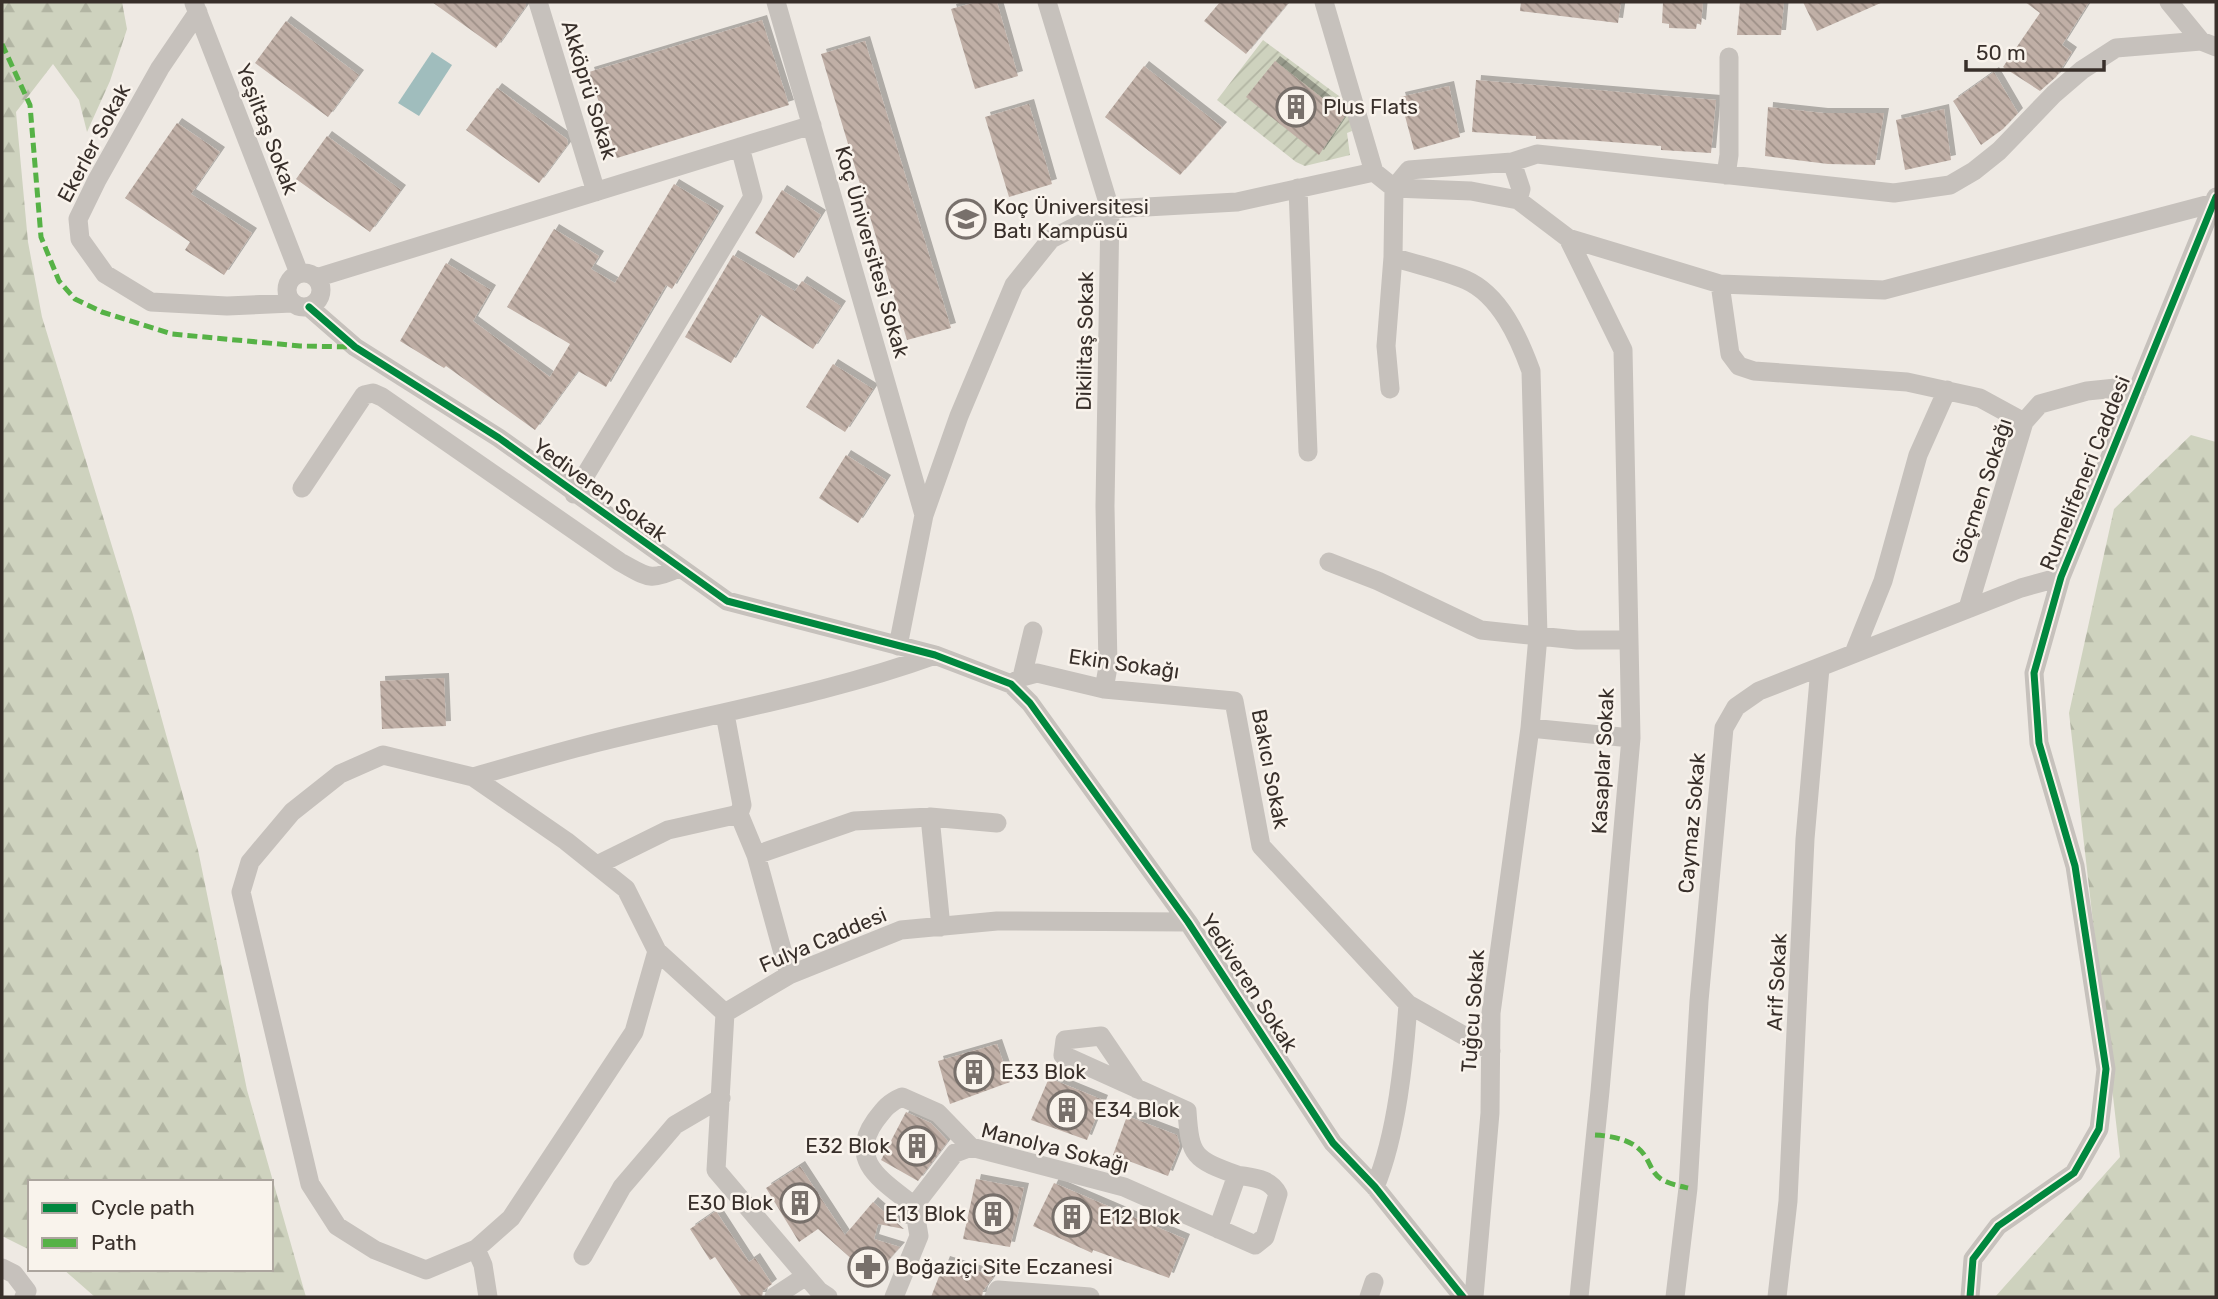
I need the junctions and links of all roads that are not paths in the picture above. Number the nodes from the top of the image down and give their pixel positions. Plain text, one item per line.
1 (538, 2) edge
2 (776, 2) edge
3 (1047, 2) edge
4 (1324, 2) edge
5 (2169, 2) edge
6 (196, 7) edge
7 (2209, 44) edge
8 (1729, 57) dead end
9 (812, 125) junction
10 (740, 147) junction
11 (1512, 162) junction
12 (1374, 172) junction
13 (1726, 175) junction
14 (1298, 188) junction
15 (1394, 188) junction
16 (596, 192) junction
17 (1518, 200) junction
18 (2215, 200) edge
19 (1110, 209) junction
20 (1568, 238) junction
21 (1393, 257) junction
22 (308, 275) junction
23 (1720, 284) junction
24 (300, 305) junction
25 (1390, 389) dead end
26 (1947, 390) junction
27 (2137, 391) junction
28 (2024, 422) junction
29 (1308, 452) dead end
30 (303, 488) dead end
31 (574, 494) junction
32 (924, 515) junction
33 (1329, 562) dead end
34 (679, 568) junction
35 (2062, 577) junction
36 (1968, 608) junction
37 (1033, 631) dead end
38 (1538, 636) junction
39 (1629, 640) junction
40 (898, 646) junction
41 (1854, 653) junction
42 (935, 656) junction
43 (1820, 668) junction
44 (1016, 680) junction
45 (1104, 689) junction
46 (1234, 701) joint
47 (725, 714) junction
48 (1530, 729) junction
49 (1631, 738) junction
50 (473, 777) junction
51 (739, 814) junction
52 (930, 817) junction
53 (997, 823) dead end
54 (757, 855) junction
55 (597, 865) junction
56 (1188, 922) junction
57 (941, 926) junction
58 (657, 951) junction
59 (789, 975) junction
60 (1408, 1004) junction
61 (725, 1013) junction
62 (1491, 1051) junction
63 (1137, 1089) dead end
64 (720, 1098) junction
65 (971, 1147) junction
66 (1237, 1175) junction
67 (1375, 1187) junction
68 (914, 1206) junction
69 (1218, 1230) junction
70 (476, 1249) junction
71 (583, 1256) dead end
72 (2, 1268) edge
73 (806, 1276) junction
74 (24, 1297) edge
75 (488, 1297) edge
76 (774, 1297) edge
77 (828, 1297) edge
78 (894, 1297) edge
79 (994, 1297) edge
80 (1090, 1297) edge
81 (1463, 1297) edge
82 (1474, 1297) edge
83 (1579, 1297) edge
84 (1675, 1297) edge
85 (1777, 1297) edge
86 (1970, 1297) edge

1 - 16 street, Akköprü Sokak
2 - 9 street, Koç Üniversitesi Sokak
3 - 19 street, Dikilitaş Sokak
4 - 12 street
5 - 7 street
6 - 22 street, Yeşiltaş Sokak
6 - 24 street, Ekerler Sokak
7 - 13 street
8 - 13 street
9 - 10 street
9 - 32 street, Koç Üniversitesi Sokak
10 - 16 street
10 - 31 street
11 - 13 street
11 - 15 street
11 - 17 street
12 - 14 street
12 - 15 street
14 - 19 street
14 - 29 street
15 - 17 street
15 - 21 street
16 - 22 street
17 - 20 street
18 - 23 street
18 - 27 street, Rumelifeneri Caddesi
19 - 32 street
19 - 45 street, Dikilitaş Sokak
20 - 23 street
20 - 39 street, Kasaplar Sokak
21 - 25 street
21 - 38 street, Tuğcu Sokak
22 - 24 street
22 - 24 street
23 - 26 street
24 - 31 street, Yediveren Sokak
26 - 28 street
26 - 41 street
27 - 28 street, Göçmen Sokağı
27 - 35 street, Rumelifeneri Caddesi
28 - 36 street, Göçmen Sokağı
30 - 34 street
31 - 34 street, Yediveren Sokak
32 - 40 street
33 - 38 street
34 - 40 street, Yediveren Sokak
35 - 36 street, Caymaz Sokak
35 - 86 street, Rumelifeneri Caddesi
36 - 41 street, Caymaz Sokak
37 - 44 street
38 - 39 street
38 - 48 street, Tuğcu Sokak
39 - 49 street, Kasaplar Sokak
40 - 42 street, Yediveren Sokak
41 - 43 street, Caymaz Sokak
42 - 44 street, Yediveren Sokak
42 - 47 street
43 - 84 street, Caymaz Sokak
43 - 85 street, Arif Sokak
44 - 45 street, Ekin Sokağı
44 - 56 street, Yediveren Sokak
45 - 46 street, Ekin Sokağı
46 - 60 street, Bakıcı Sokak
47 - 50 street
47 - 51 street
48 - 49 street
48 - 62 street, Tuğcu Sokak
49 - 83 street, Kasaplar Sokak
50 - 55 street
50 - 70 street
51 - 54 street
51 - 55 street
52 - 53 street
52 - 54 street
52 - 57 street
54 - 59 street
55 - 58 street
56 - 57 street, Fulya Caddesi
56 - 67 street, Yediveren Sokak
57 - 59 street, Fulya Caddesi
58 - 61 street
58 - 70 street
59 - 61 street, Fulya Caddesi
60 - 62 street
60 - 67 street
61 - 64 street
62 - 82 street, Tuğcu Sokak
63 - 66 street
64 - 71 street
64 - 73 street
65 - 68 street, Manolya Sokağı
65 - 68 street
65 - 69 street, Manolya Sokağı
66 - 69 street
66 - 69 street, Manolya Sokağı
67 - 81 street, Yediveren Sokak
68 - 78 street
70 - 75 street
72 - 74 street
73 - 76 street
73 - 77 street
79 - 80 street

